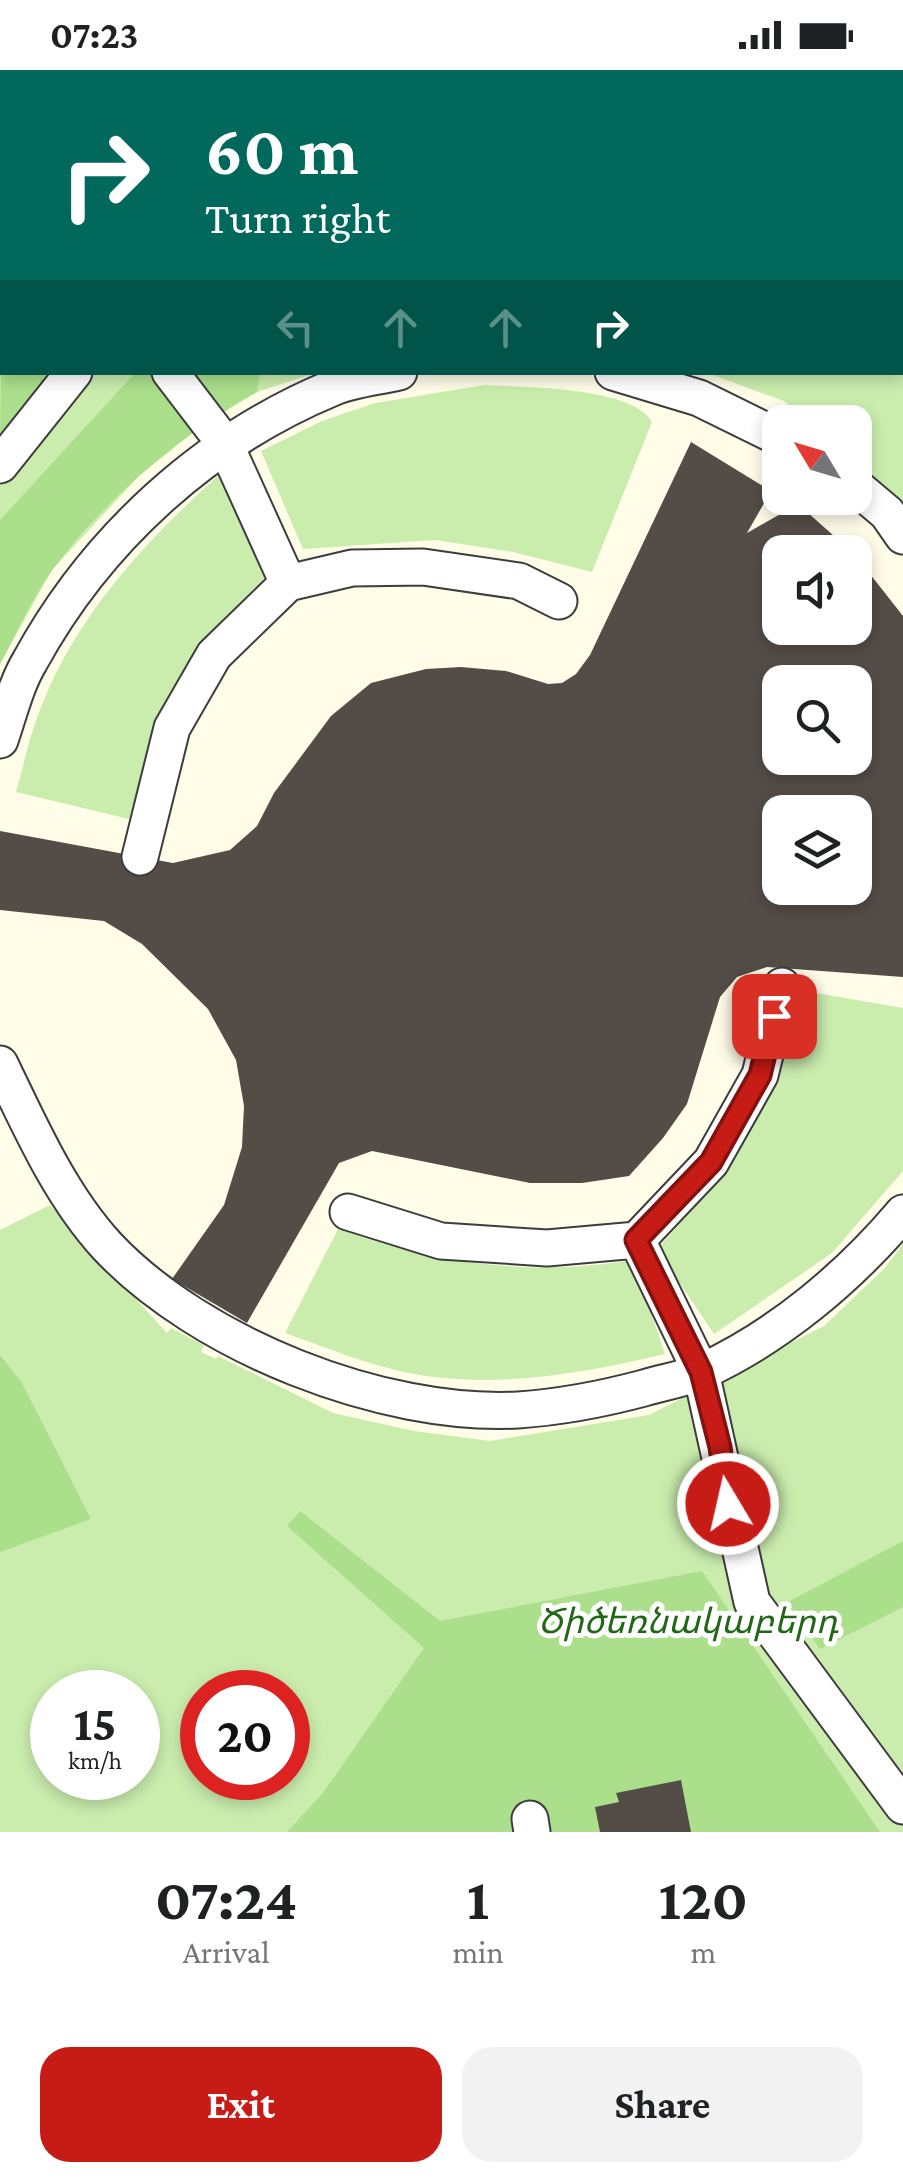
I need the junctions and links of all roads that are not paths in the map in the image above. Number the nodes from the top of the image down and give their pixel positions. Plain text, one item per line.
1 (72, 375) edge
2 (172, 375) edge
3 (385, 375) edge
4 (623, 375) edge
5 (762, 429) edge
6 (225, 444) junction
7 (0, 465) edge
8 (872, 501) edge
9 (903, 536) edge
10 (288, 583) junction
11 (560, 601) dead end
12 (0, 740) edge
13 (140, 857) dead end
14 (782, 986) dead end
15 (0, 1064) edge
16 (348, 1212) dead end
17 (903, 1213) edge
18 (636, 1240) junction
19 (701, 1372) junction
20 (903, 1806) edge

1 - 7 street
2 - 6 street
3 - 6 street
4 - 5 street
6 - 10 street
6 - 12 street
8 - 9 street
10 - 11 street
10 - 13 street
14 - 18 street
15 - 19 street
16 - 18 street
17 - 19 street
18 - 19 street
19 - 20 street

